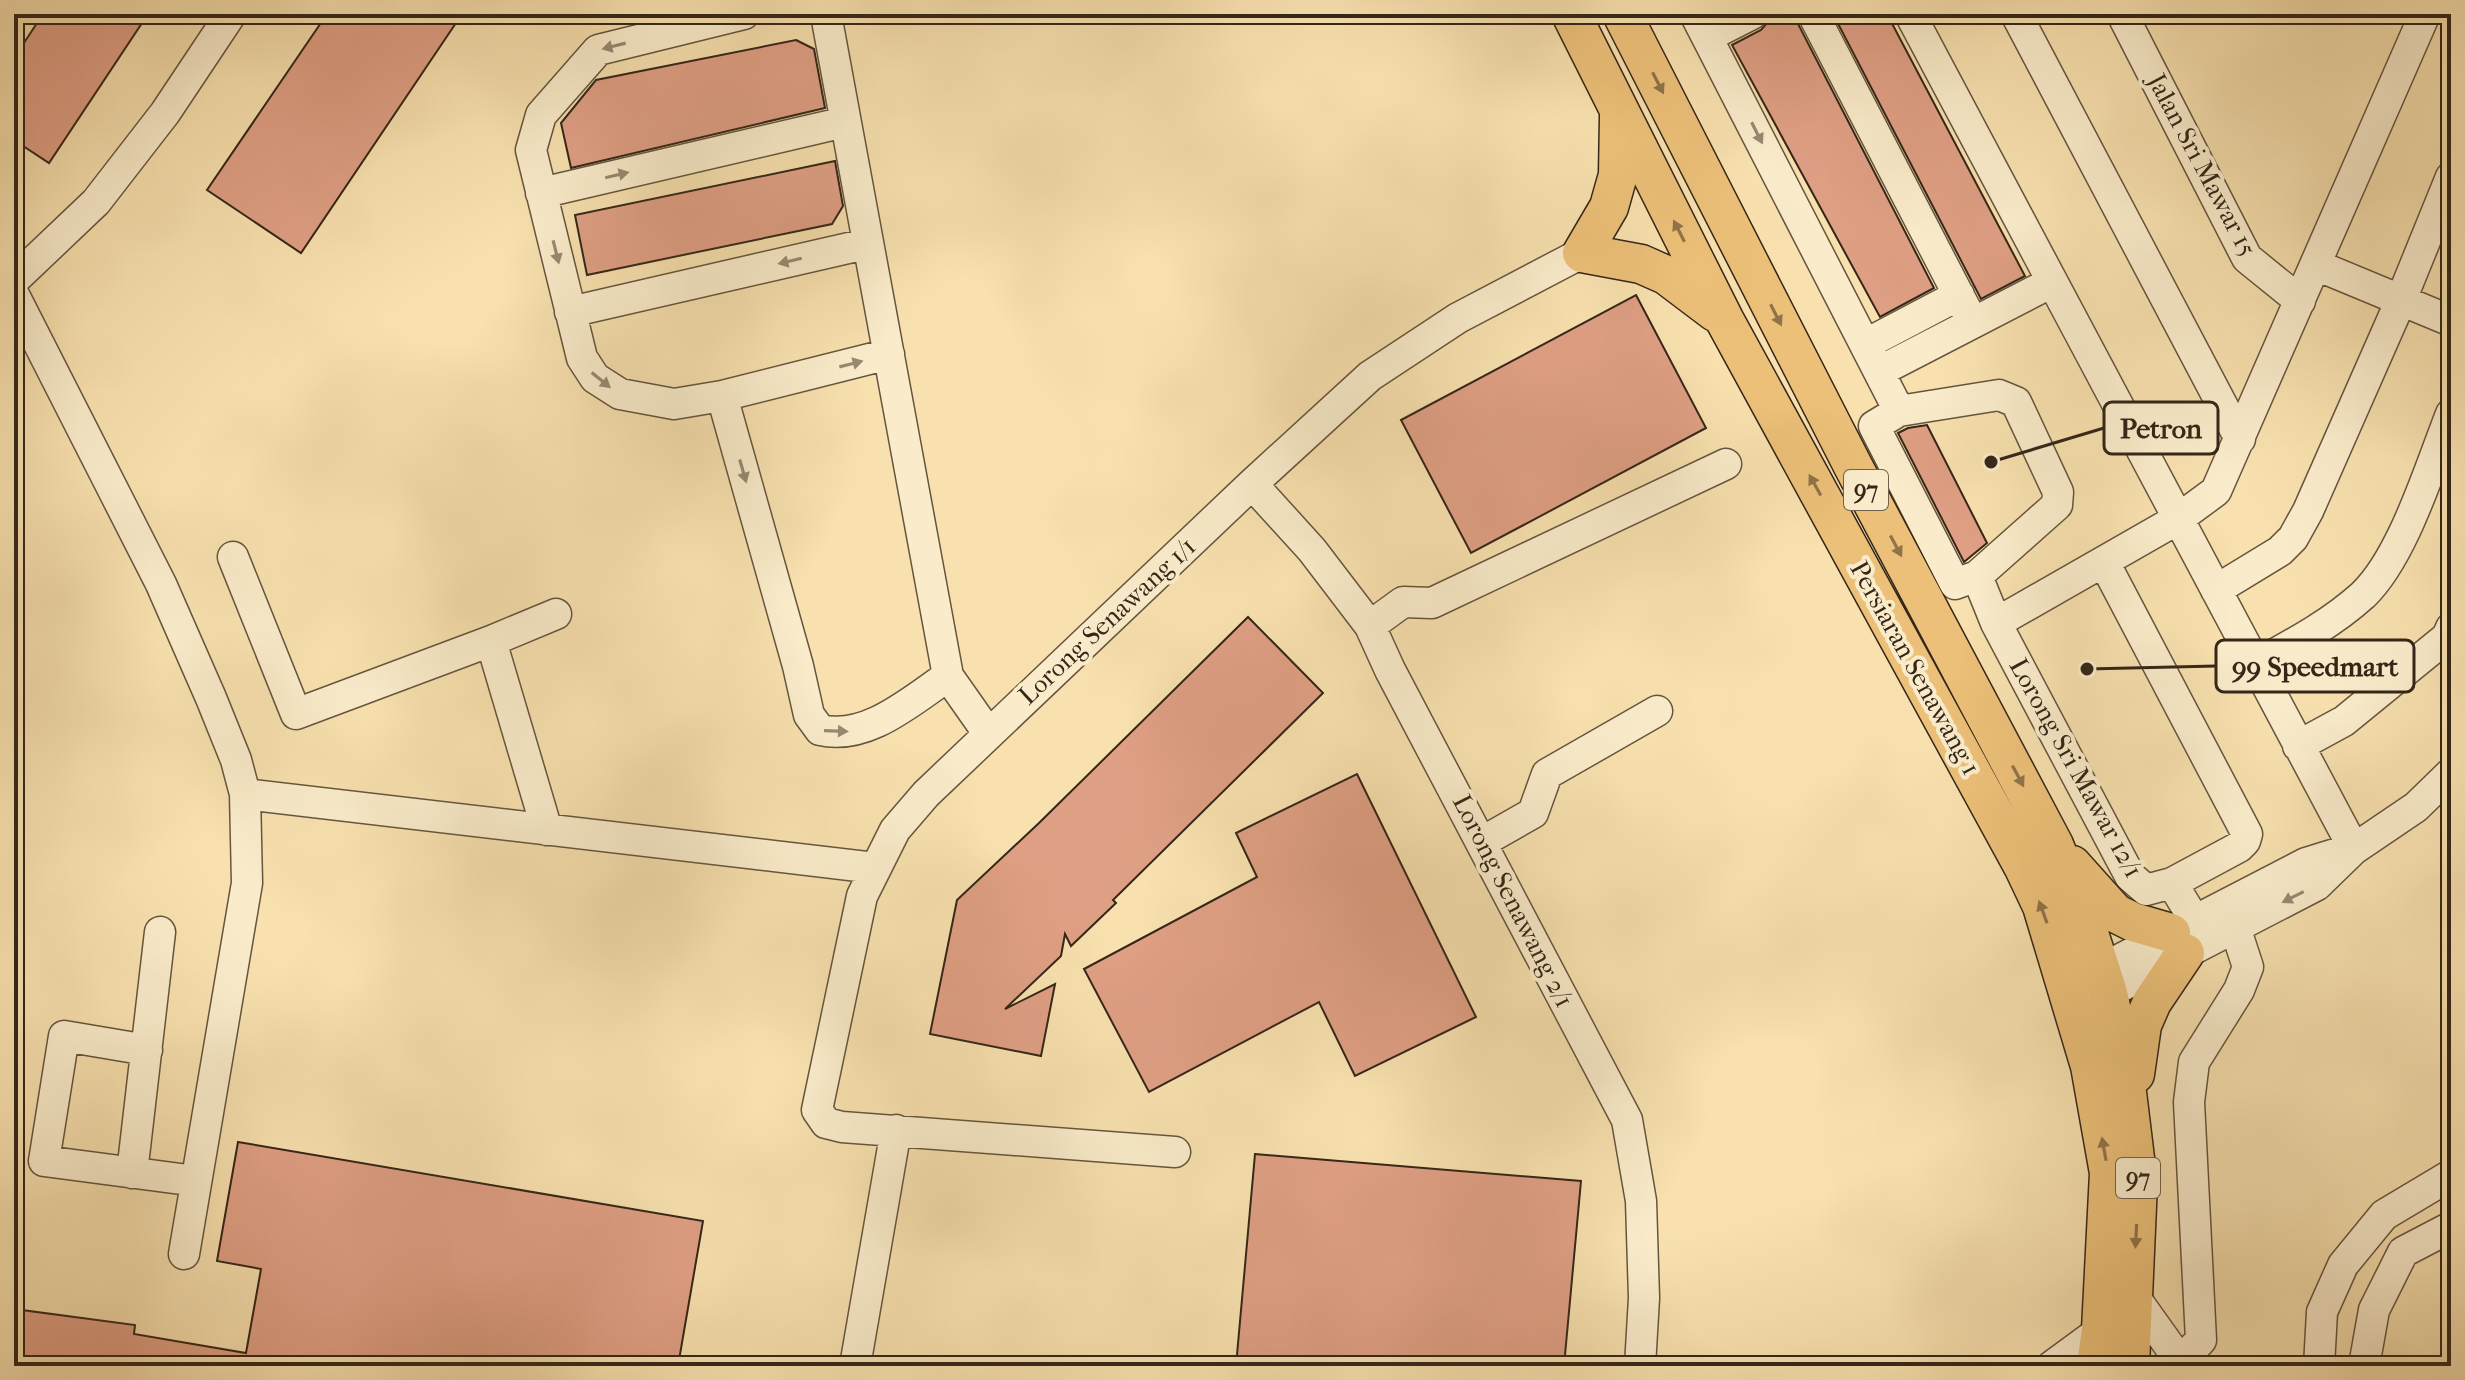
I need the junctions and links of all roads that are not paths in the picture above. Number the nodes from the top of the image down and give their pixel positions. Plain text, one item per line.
1 (231, 14) edge
2 (744, 14) edge
3 (1571, 14) edge
4 (1622, 14) edge
5 (1752, 14) edge
6 (1813, 14) edge
7 (1910, 14) edge
8 (2016, 14) edge
9 (2122, 14) edge
10 (2425, 14) edge
11 (823, 16) edge
12 (1701, 26) edge
13 (1619, 112) junction
14 (845, 122) junction
15 (2451, 177) edge
16 (541, 193) junction
17 (866, 244) junction
18 (1582, 253) junction
19 (2316, 265) junction
20 (14, 280) edge
21 (2052, 282) junction
22 (14, 295) edge
23 (1959, 295) junction
24 (2401, 300) junction
25 (2300, 301) junction
26 (570, 312) junction
27 (1724, 319) junction
28 (2451, 321) edge
29 (1973, 323) junction
30 (1866, 344) junction
31 (889, 354) junction
32 (1880, 371) junction
33 (722, 396) junction
34 (1899, 411) junction
35 (2451, 414) edge
36 (2240, 439) junction
37 (1870, 459) junction
38 (1726, 464) dead end
39 (2439, 478) edge
40 (1252, 484) junction
41 (2178, 519) junction
42 (233, 557) dead end
43 (2104, 562) junction
44 (1931, 575) junction
45 (1977, 576) junction
46 (2216, 590) junction
47 (556, 614) dead end
48 (1996, 623) junction
49 (1370, 626) junction
50 (2451, 628) edge
51 (491, 641) junction
52 (2255, 665) junction
53 (948, 676) junction
54 (1657, 711) dead end
55 (988, 733) junction
56 (2298, 746) junction
57 (2451, 773) edge
58 (245, 794) junction
59 (547, 830) junction
60 (1482, 842) junction
61 (2054, 845) junction
62 (2354, 849) junction
63 (875, 868) junction
64 (2172, 883) junction
65 (2235, 927) junction
66 (160, 932) dead end
67 (2184, 936) junction
68 (2105, 981) junction
69 (2071, 998) junction
70 (147, 1050) junction
71 (2130, 1121) junction
72 (896, 1130) junction
73 (1175, 1152) dead end
74 (132, 1173) junction
75 (2451, 1175) edge
76 (196, 1181) junction
77 (2451, 1227) edge
78 (184, 1254) dead end
79 (2133, 1295) junction
80 (2099, 1348) edge
81 (2178, 1363) edge
82 (855, 1366) edge
83 (1640, 1366) edge
84 (2052, 1366) edge
85 (2130, 1366) edge
86 (2319, 1366) edge
87 (2364, 1366) edge

1 - 20 street
2 -> 16 street
3 - 13 main road, Persiaran Senawang 1 / 97
4 -> 37 main road, Persiaran Senawang 1 / 97
5 - 12 street
6 - 23 street
7 - 21 street
8 - 36 street
9 - 25 street, Jalan Sri Mawar 15
10 - 19 street
11 - 14 street
12 -> 30 street
13 - 18 main road
27 -> 13 main road, Persiaran Senawang 1 / 97
16 -> 14 street
14 - 17 street
15 - 24 street
16 -> 26 street
17 -> 26 street
17 - 31 street
18 - 27 main road
18 - 40 street, Lorong Senawang 1/1
19 - 24 street
19 - 25 street
21 - 29 street
21 - 41 street
22 - 58 street
23 - 29 street
23 - 30 street
24 - 28 street
24 - 46 street
25 - 36 street
26 -> 33 street
69 -> 27 main road, Persiaran Senawang 1 / 97
29 - 32 street
30 - 32 street
33 -> 31 street
31 - 53 street
32 - 34 street
33 -> 53 street
34 - 37 street
34 - 45 street
35 - 39 street
36 - 41 street
37 - 44 main road, Persiaran Senawang 1 / 97
38 - 49 street
39 - 52 street
40 - 49 street, Lorong Senawang 2/1
40 - 55 street, Lorong Senawang 1/1
41 - 43 street
41 - 46 street
42 - 51 street
43 - 48 street
43 - 64 street
44 - 45 street
44 -> 61 main road, Persiaran Senawang 1 / 97
45 - 48 street
46 - 52 street
47 - 51 street
48 - 64 street, Lorong Sri Mawar 12/1
49 - 60 street, Lorong Senawang 2/1
50 - 56 street
51 - 59 street
52 - 56 street
53 - 55 street
54 - 60 street
55 - 63 street, Lorong Senawang 1/1
56 - 62 street
57 - 62 street
58 - 59 street
58 - 76 street
59 - 63 street
60 - 83 street, Lorong Senawang 2/1
61 - 67 main road
61 - 68 main road, Persiaran Senawang 1 / 97
62 -> 65 street
62 - 67 street
63 - 72 street, Lorong Senawang 1/1
64 - 67 street, Lorong Sri Mawar 12/1
65 - 67 street
65 - 81 street
66 - 70 street
67 - 68 street
67 - 71 main road
68 - 69 street
68 - 71 main road, Persiaran Senawang 1 / 97
80 -> 69 main road, Persiaran Senawang 1 / 97
70 - 74 street
70 - 74 street
71 -> 79 main road, Persiaran Senawang 1 / 97
72 - 73 street
72 - 82 street
74 - 76 street
75 - 86 street
76 - 78 street
77 - 87 street
79 - 81 street
79 - 85 main road, Persiaran Senawang 1 / 97
80 - 84 street

